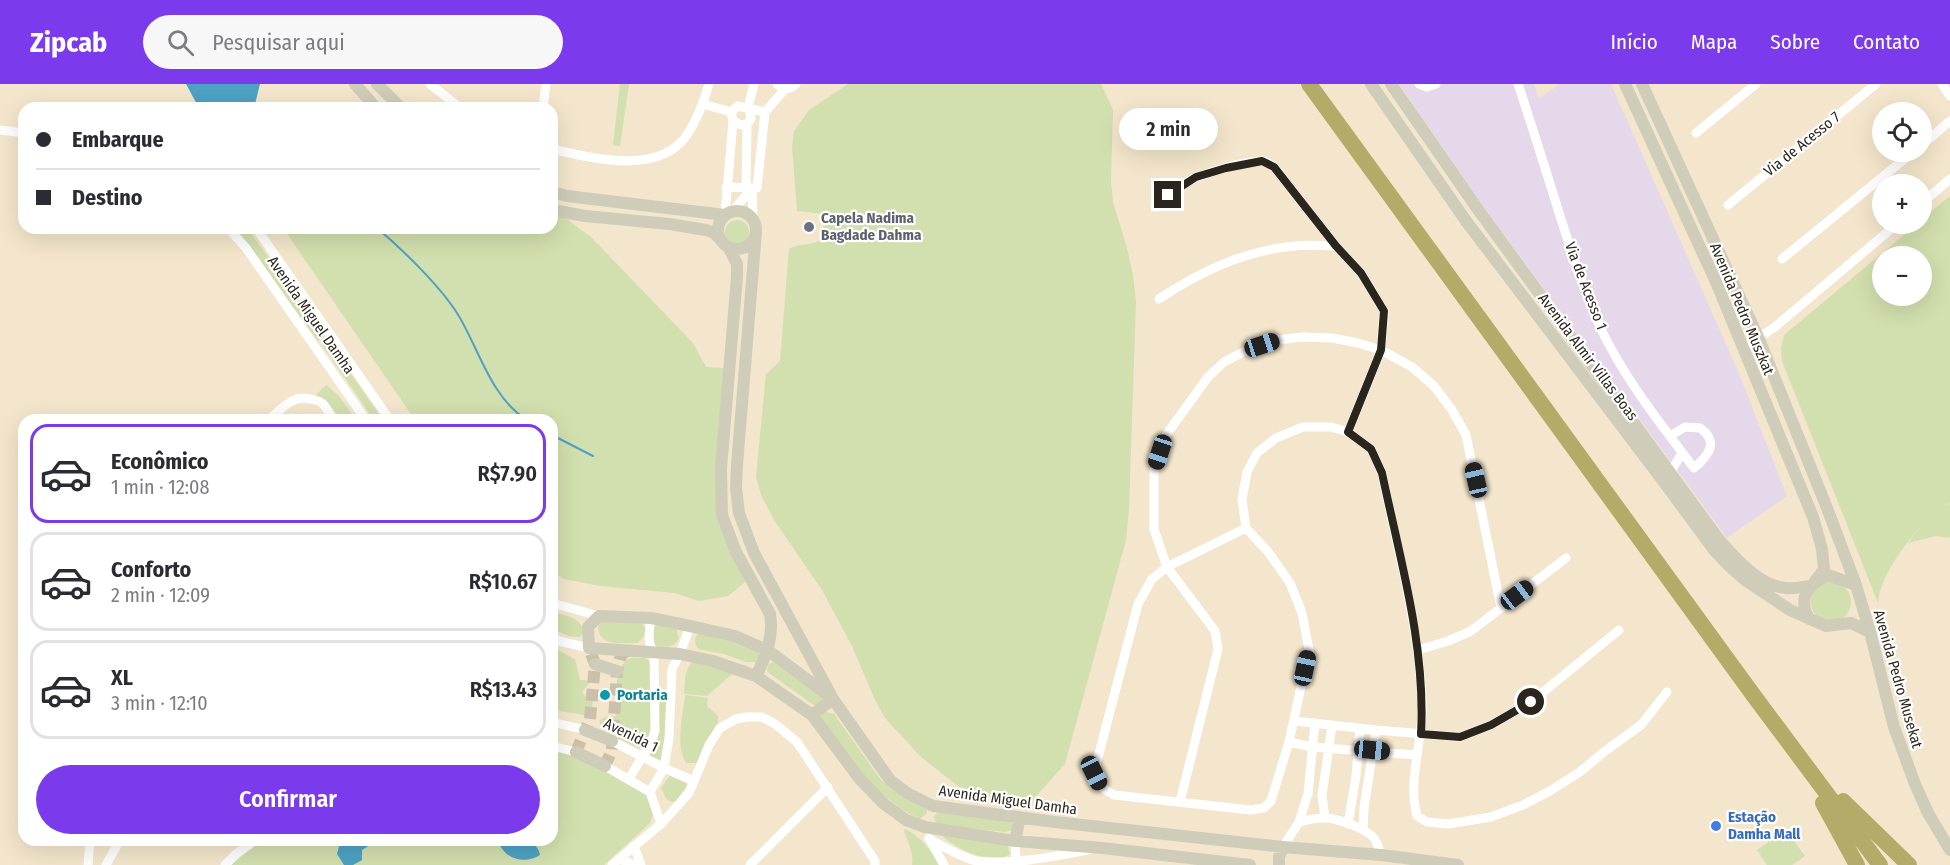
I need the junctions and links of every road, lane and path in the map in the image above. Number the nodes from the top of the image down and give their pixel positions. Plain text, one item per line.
1 (355, 84) edge
2 (377, 84) edge
3 (430, 84) edge
4 (546, 84) edge
5 (709, 84) edge
6 (754, 84) edge
7 (796, 84) edge
8 (1300, 84) edge
9 (1309, 84) edge
10 (1371, 84) edge
11 (1391, 84) edge
12 (1436, 84) edge
13 (1518, 84) edge
14 (1625, 84) edge
15 (1642, 84) edge
16 (1756, 84) edge
17 (1876, 84) edge
18 (1942, 84) edge
19 (1421, 85) edge
20 (781, 86) edge
21 (1950, 96) edge
22 (371, 102) edge
23 (395, 102) edge
24 (452, 102) edge
25 (544, 102) edge
26 (703, 104) junction
27 (749, 109) junction
28 (765, 112) junction
29 (732, 116) junction
30 (1950, 121) edge
31 (747, 124) junction
32 (0, 130) edge
33 (18, 132) edge
34 (1696, 133) dead end
35 (1932, 136) edge
36 (558, 150) edge
37 (1901, 162) edge
38 (1950, 179) edge
39 (726, 187) junction
40 (749, 188) junction
41 (558, 194) edge
42 (1932, 194) edge
43 (1728, 205) dead end
44 (1155, 207) dead end
45 (558, 211) edge
46 (729, 213) junction
47 (753, 219) junction
48 (756, 232) junction
49 (233, 234) edge
50 (260, 234) edge
51 (1886, 234) edge
52 (724, 243) junction
53 (1336, 246) junction
54 (1782, 259) dead end
55 (1160, 299) dead end
56 (330, 334) junction
57 (1759, 339) junction
58 (313, 345) junction
59 (1743, 348) junction
60 (1381, 350) junction
61 (275, 414) edge
62 (330, 414) edge
63 (362, 414) edge
64 (386, 414) edge
65 (1348, 432) junction
66 (1670, 436) junction
67 (1682, 453) junction
68 (1666, 475) junction
69 (1246, 528) junction
70 (1841, 545) joint
71 (1566, 558) dead end
72 (1167, 567) junction
73 (1813, 583) junction
74 (1856, 585) junction
75 (1860, 604) junction
76 (558, 605) edge
77 (1501, 608) junction
78 (599, 616) junction
79 (651, 618) junction
80 (1809, 619) junction
81 (1844, 623) junction
82 (690, 626) junction
83 (1619, 630) dead end
84 (1870, 632) junction
85 (558, 640) edge
86 (589, 648) junction
87 (1418, 650) junction
88 (768, 651) junction
89 (654, 652) junction
90 (680, 654) junction
91 (595, 664) dead end
92 (617, 671) dead end
93 (756, 676) junction
94 (671, 688) junction
95 (656, 689) junction
96 (1667, 692) dead end
97 (833, 699) junction
98 (812, 715) junction
99 (1294, 721) junction
100 (558, 723) edge
101 (1315, 723) junction
102 (1332, 725) junction
103 (1359, 728) junction
104 (585, 730) joint
105 (1376, 730) junction
106 (1421, 734) junction
107 (612, 741) joint
108 (1290, 742) junction
109 (1312, 747) junction
110 (558, 748) edge
111 (1328, 748) junction
112 (1358, 749) junction
113 (1372, 750) junction
114 (576, 752) joint
115 (1416, 755) junction
116 (642, 757) junction
117 (605, 766) joint
118 (664, 768) junction
119 (1804, 768) junction
120 (629, 779) junction
121 (694, 781) junction
122 (828, 787) junction
123 (650, 792) junction
124 (1308, 794) junction
125 (1322, 796) junction
126 (1180, 802) junction
127 (933, 806) junction
128 (1020, 817) junction
129 (1325, 817) junction
130 (1055, 822) junction
131 (1299, 822) junction
132 (661, 824) junction
133 (1348, 824) junction
134 (1363, 830) junction
135 (927, 833) junction
136 (1015, 841) junction
137 (1052, 844) junction
138 (90, 846) edge
139 (116, 846) edge
140 (246, 846) edge
141 (634, 846) junction
142 (1283, 847) junction
143 (1102, 848) junction
144 (1950, 850) edge
145 (1381, 860) edge
146 (1048, 861) edge
147 (615, 862) edge
148 (992, 864) edge
149 (1015, 864) edge
150 (88, 865) edge
151 (106, 865) edge
152 (225, 865) edge
153 (635, 865) edge
154 (641, 865) edge
155 (750, 865) edge
156 (875, 865) edge
157 (944, 865) edge
158 (1250, 865) edge
159 (1279, 865) edge
160 (1458, 865) edge
161 (1857, 865) edge
162 (1870, 865) edge
163 (1880, 865) edge
164 (1909, 865) edge

1 - 22 street
2 - 23 street
3 - 24 street
4 - 25 street
5 - 26 street
6 - 27 street
7 - 20 street
8 - 119 highway
9 - 119 highway
10 - 68 street, Avenida Almir Villas Boas
11 - 68 street, Avenida Almir Villas Boas
12 - 19 street
13 - 66 street, Via de Acesso 1
14 - 59 street, Avenida Pedro Muszkat
15 - 57 street, Avenida Pedro Muszkat
16 - 34 street
17 - 43 street, Via de Acesso 7
18 - 21 street
20 - 28 street
26 - 29 street
26 - 36 street
27 - 28 street
27 - 29 street
27 - 31 street
28 - 40 street
29 - 31 street
29 - 39 street
30 - 35 street
31 - 40 street
32 - 33 street
37 - 54 street
38 - 42 street
39 - 40 street
39 - 46 street
40 - 46 street
40 - 47 street
41 - 46 street
44 - 53 street
45 - 52 street
46 - 47 street
46 - 52 street
47 - 48 street
48 - 52 street
48 - 97 street
49 - 58 street, Avenida Miguel Damha
50 - 56 street, Avenida Miguel Damha
51 - 57 street
52 - 88 street
53 - 55 street
53 - 60 street
56 - 58 street
56 - 64 street, Avenida Miguel Damha
57 - 59 street
57 - 70 street, Avenida Pedro Muszkat
58 - 63 street, Avenida Miguel Damha
59 - 73 street, Avenida Pedro Muszkat
60 - 65 street
60 - 72 street
60 - 77 street
61 - 62 street
65 - 69 street
65 - 87 street
66 - 67 street, Via de Acesso 1
66 - 67 street, Via de Acesso 1
67 - 68 street
68 - 73 street, Avenida Almir Villas Boas
68 - 80 street, Avenida Almir Villas Boas
69 - 72 street
69 - 99 street
70 - 74 street, Avenida Pedro Musekat
71 - 77 street
72 - 126 street
72 - 126 street
73 - 74 street
73 - 80 street
74 - 75 street, Avenida Pedro Musekat
75 - 81 street
75 - 84 street, Avenida Pedro Musekat
76 - 78 street, Avenida Miguel Damha
77 - 87 street
78 - 79 street, Avenida Miguel Damha
78 - 86 street
79 - 82 street, Avenida Miguel Damha
79 - 89 street
80 - 81 street
81 - 84 street
82 - 88 street, Avenida Miguel Damha
82 - 90 street
83 - 106 street
84 - 144 street, Avenida Pedro Musekat
85 - 86 street
86 - 89 street
87 - 106 street
88 - 93 street
88 - 97 street, Avenida Miguel Damha
89 - 90 street
89 - 95 street
90 - 93 street
90 - 94 street
91 - 92 street
93 - 98 street
94 - 95 street
94 - 118 street
95 - 116 street
96 - 115 street
97 - 98 street
97 - 127 street, Avenida Miguel Damha
98 - 135 street
99 - 101 street
99 - 108 street
100 - 104 street, Avenida 1
101 - 102 street
101 - 109 street
102 - 103 street
102 - 111 street
103 - 105 street
103 - 112 street
104 - 107 street, Avenida 1
105 - 106 street
105 - 113 street
106 - 115 street
107 - 116 street, Avenida 1
108 - 109 street
108 - 126 street
109 - 111 street
109 - 124 street
110 - 114 street
111 - 112 street
111 - 125 street
112 - 113 street
112 - 133 street
113 - 115 street
113 - 134 street
114 - 117 street
116 - 118 street, Avenida 1
116 - 120 street
117 - 120 street
118 - 121 street, Avenida 1
118 - 123 street
119 - 161 highway
119 - 162 highway
119 - 163 highway
119 - 164 highway
120 - 123 street
121 - 122 street
121 - 132 street
122 - 155 street
122 - 156 street
123 - 132 street
124 - 125 street
124 - 131 street
125 - 129 street
127 - 128 street, Avenida Miguel Damha
127 - 135 street
128 - 130 street, Avenida Miguel Damha
128 - 136 street
129 - 131 street
129 - 133 street
130 - 137 street
130 - 142 street, Avenida Miguel Damha
131 - 142 street
132 - 141 street
133 - 134 street
134 - 145 street
135 - 136 street
135 - 148 street
135 - 157 street
136 - 137 street
136 - 149 street
137 - 143 street
137 - 146 street
138 - 150 street
139 - 151 street
140 - 152 street
141 - 147 street
141 - 154 street
142 - 145 street, Avenida Miguel Damha
142 - 159 street
143 - 146 street
143 - 158 street
145 - 160 street, Avenida Miguel Damha
146 - 149 street
147 - 153 street
148 - 149 street

